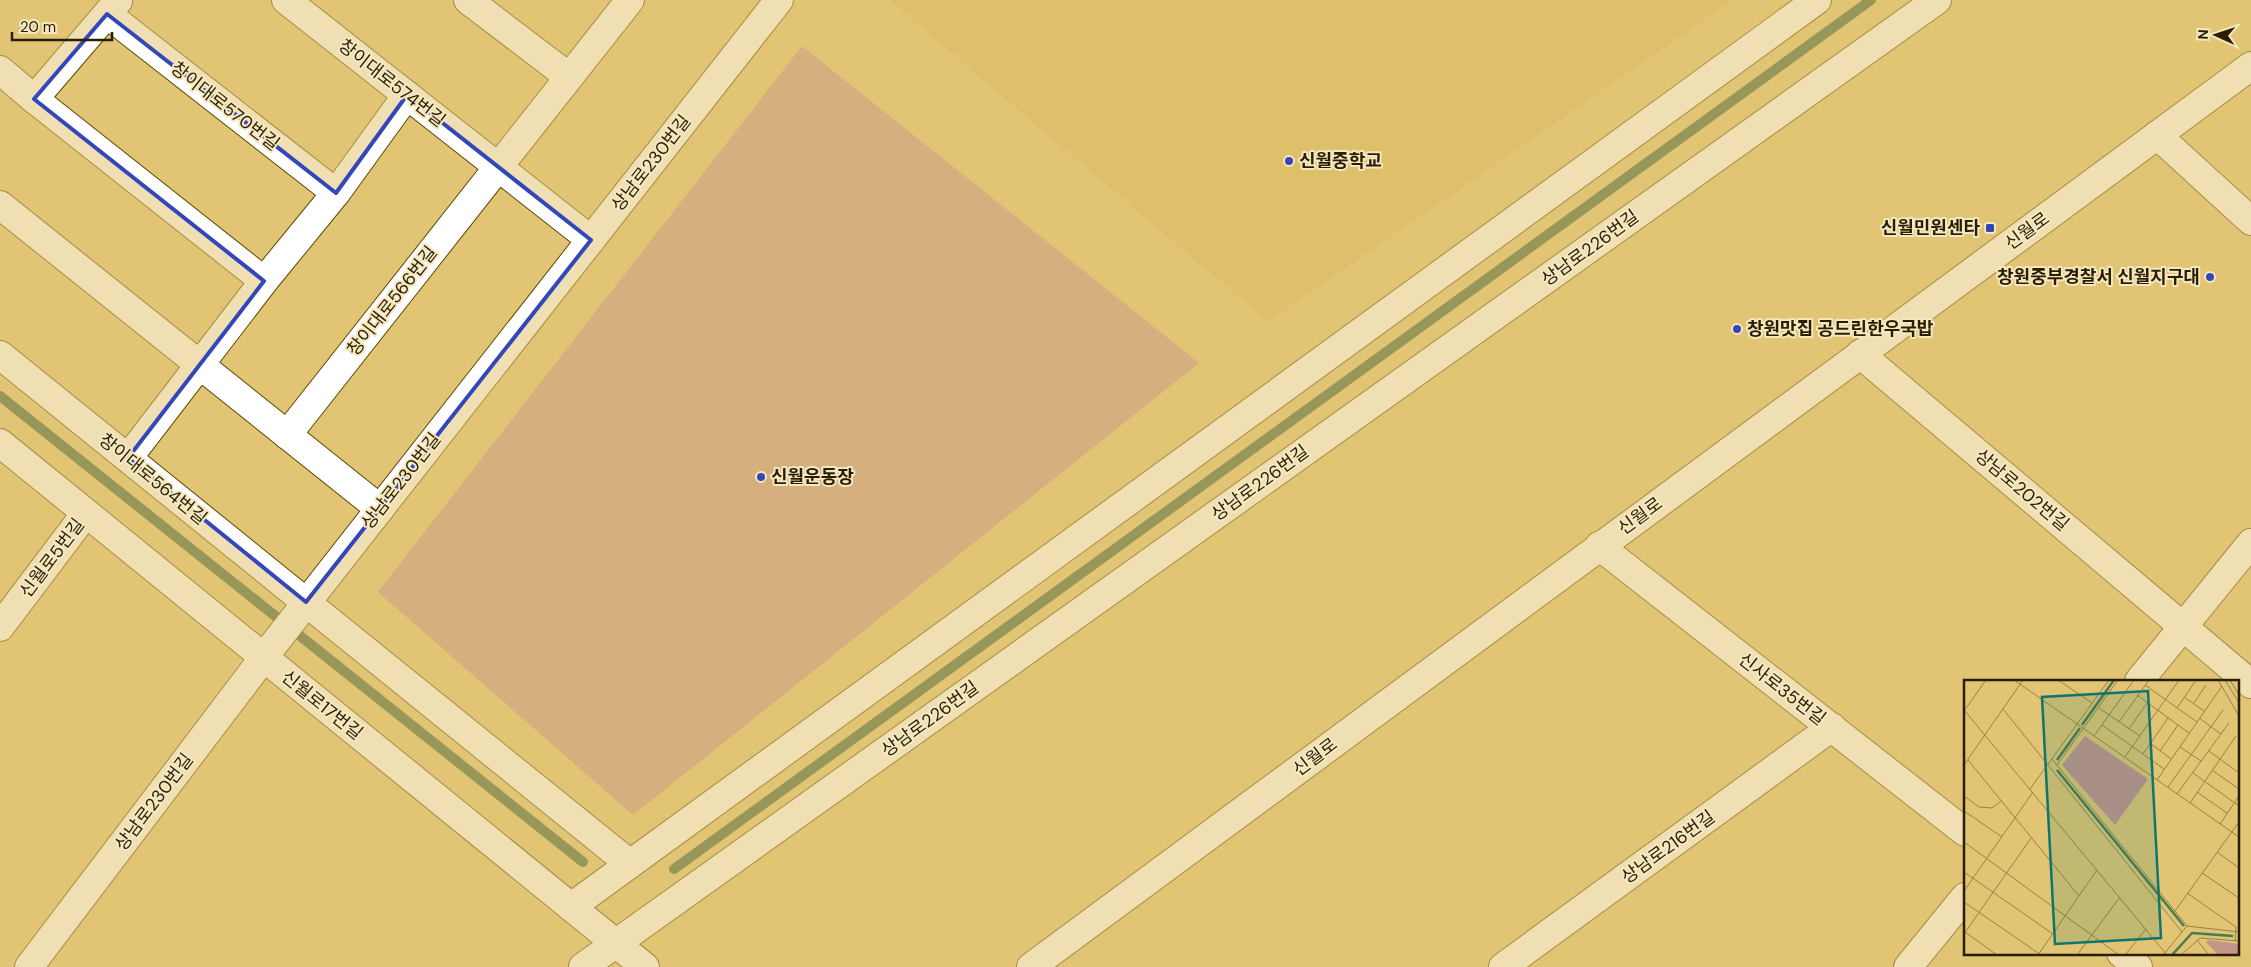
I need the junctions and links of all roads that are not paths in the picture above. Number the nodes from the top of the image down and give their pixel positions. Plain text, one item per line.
1 (286, 0) edge
2 (630, 0) edge
3 (779, 0) edge
4 (1817, 0) edge
5 (1937, 0) edge
6 (475, 2) edge
7 (113, 7) edge
8 (2251, 66) edge
9 (0, 70) edge
10 (569, 78) junction
11 (407, 95) junction
12 (34, 99) junction
13 (2157, 135) junction
14 (498, 167) junction
15 (336, 193) junction
16 (0, 205) edge
17 (2251, 221) edge
18 (591, 240) junction
19 (264, 281) junction
20 (1860, 354) junction
21 (0, 355) edge
22 (200, 366) junction
23 (287, 435) junction
24 (0, 443) edge
25 (128, 458) junction
26 (380, 509) junction
27 (86, 513) junction
28 (2251, 543) edge
29 (1599, 546) junction
30 (304, 605) junction
31 (2184, 626) junction
32 (0, 627) edge
33 (269, 651) junction
34 (2141, 680) edge
35 (2251, 684) edge
36 (1832, 728) junction
37 (1964, 831) edge
38 (630, 864) junction
39 (1964, 898) edge
40 (571, 907) junction
41 (616, 944) junction
42 (2122, 954) edge
43 (28, 967) edge
44 (583, 967) edge
45 (644, 967) edge
46 (1031, 967) edge
47 (1503, 967) edge
48 (1908, 967) edge
49 (2138, 967) edge

1 - 11 street, 창이대로574번길
2 - 10 street
3 - 18 street, 상남로230번길
4 - 38 street
5 - 41 street, 상남로226번길
6 - 10 street
7 - 12 street, 창이대로570번길
7 - 15 street, 창이대로570번길
8 - 13 street, 신월로
9 - 12 street
10 - 14 street
11 - 14 street, 창이대로574번길
11 - 15 street
12 - 19 street
13 - 17 street
13 - 20 street, 신월로
14 - 18 street, 창이대로574번길
14 - 23 street, 창이대로566번길
15 - 19 street
16 - 22 street
18 - 26 street, 상남로230번길
19 - 22 street
20 - 29 street, 신월로
20 - 31 street, 상남로202번길
21 - 25 street, 창이대로564번길
22 - 23 street
22 - 25 street
23 - 26 street
24 - 27 street, 신월로17번길
25 - 30 street, 창이대로564번길
26 - 30 street, 상남로230번길
27 - 32 street, 신월로5번길
27 - 33 street, 신월로17번길
28 - 31 street
29 - 36 street, 신사로35번길
29 - 46 street, 신월로
30 - 33 street, 상남로230번길
30 - 38 street, 창이대로564번길
31 - 34 street
31 - 35 street, 상남로202번길
33 - 40 street, 신월로17번길
33 - 43 street, 상남로230번길
36 - 37 street, 신사로35번길
36 - 47 street, 상남로216번길
38 - 40 street
39 - 48 street
40 - 41 street, 신월로17번길
41 - 44 street, 상남로226번길
41 - 45 street, 신월로17번길
42 - 49 street

